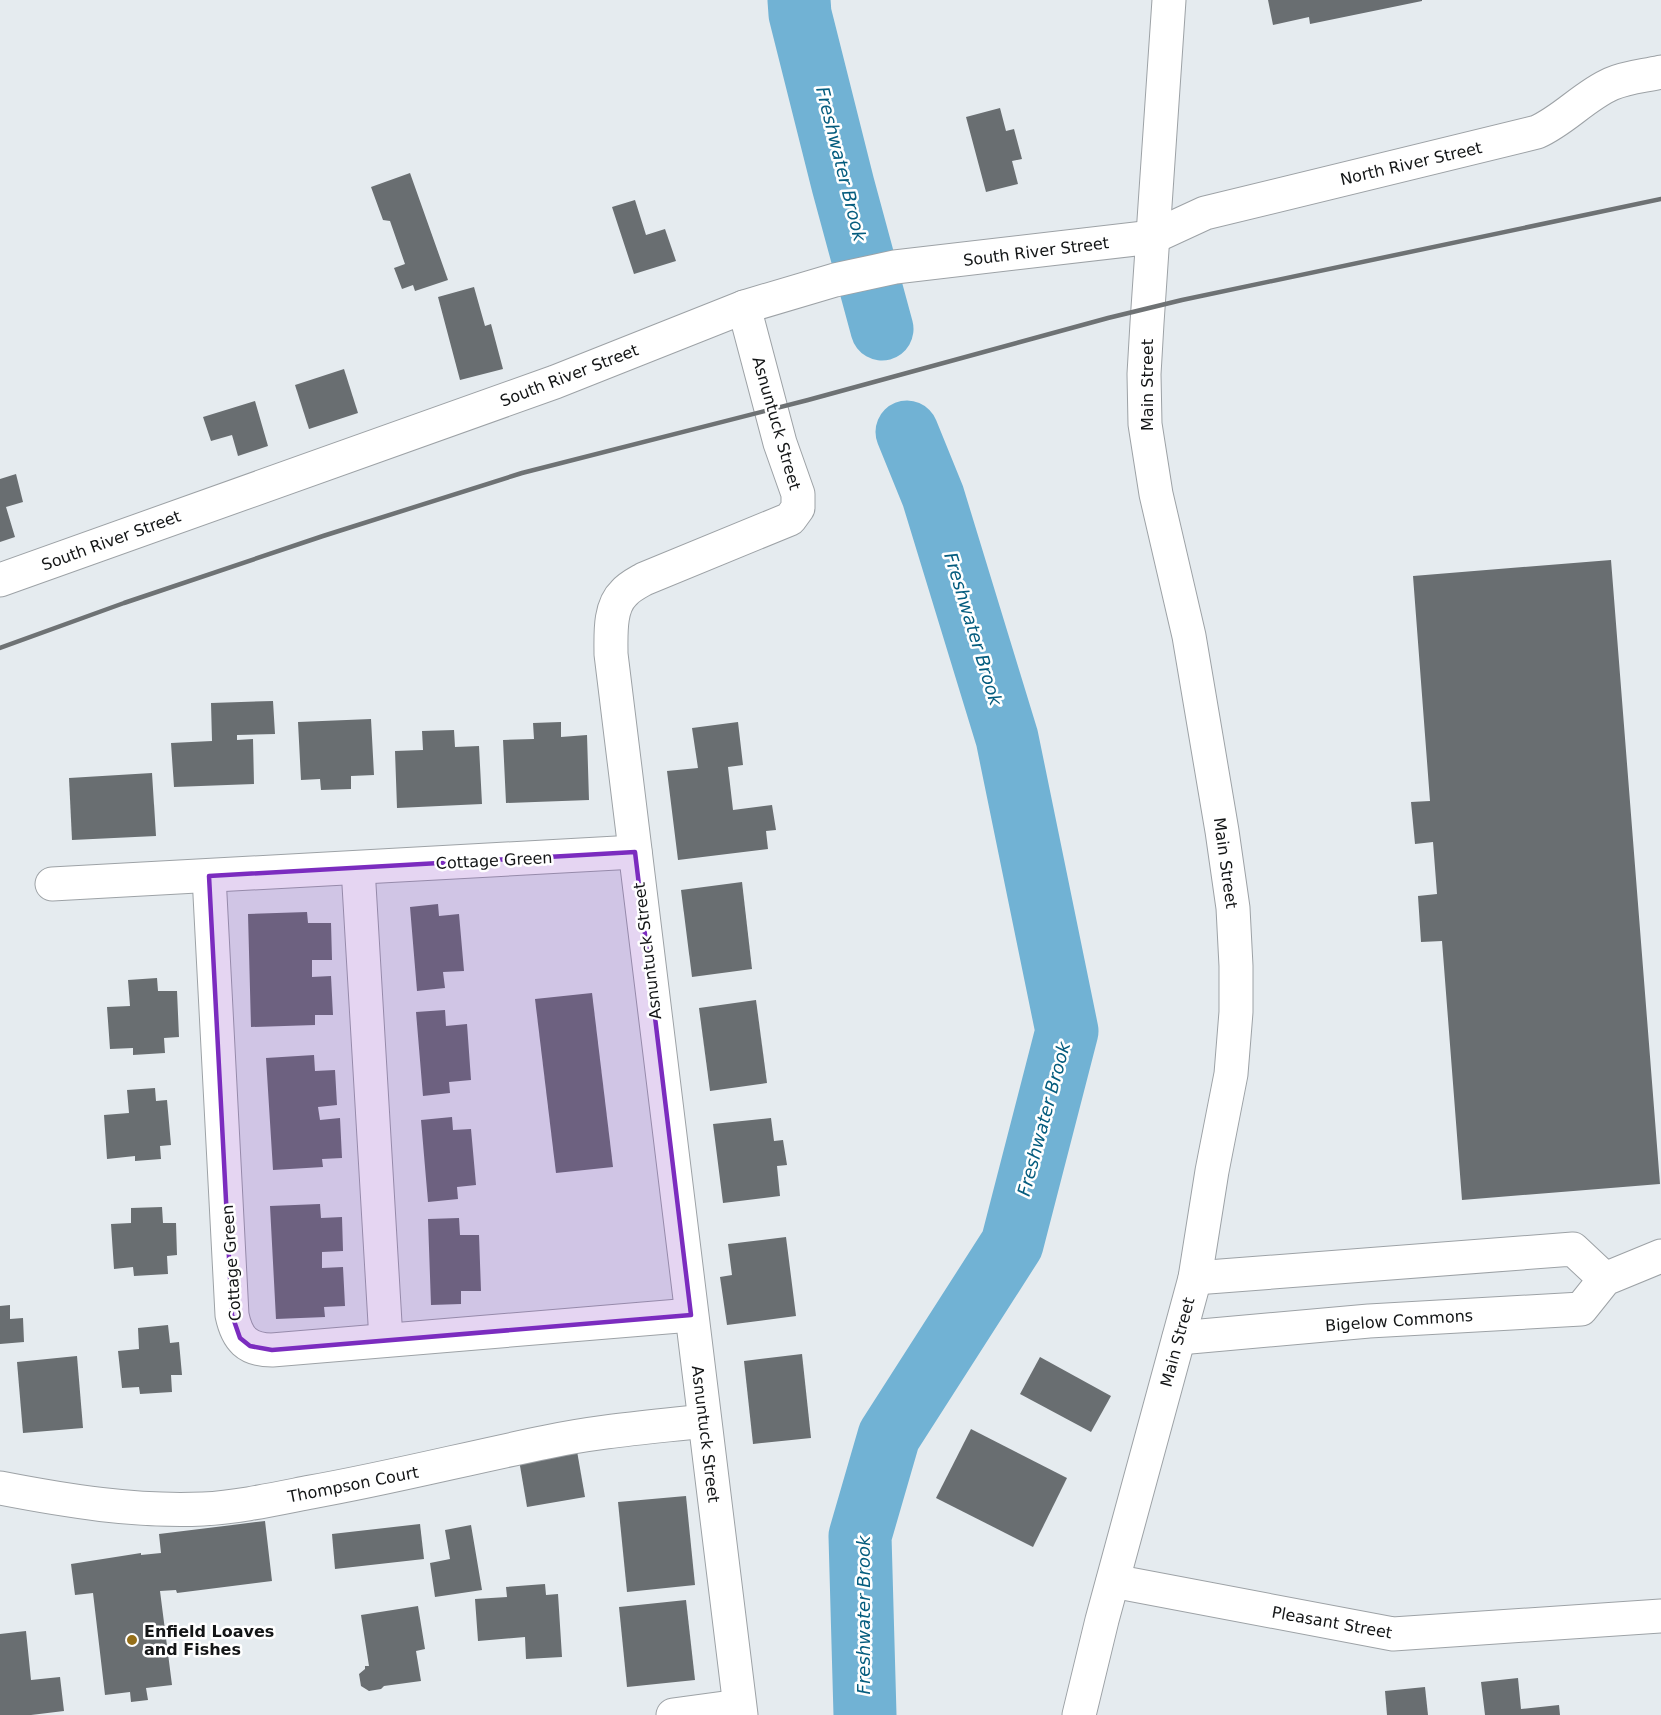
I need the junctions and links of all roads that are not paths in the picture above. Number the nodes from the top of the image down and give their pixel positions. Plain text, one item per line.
1 (1169, 0) edge
2 (1661, 72) edge
3 (1153, 237) junction
4 (744, 307) junction
5 (0, 580) edge
6 (635, 852) junction
7 (358, 868) junction
8 (209, 876) junction
9 (52, 884) dead end
10 (1661, 1256) edge
11 (1195, 1278) junction
12 (1605, 1279) junction
13 (691, 1315) junction
14 (1179, 1338) junction
15 (386, 1340) junction
16 (705, 1421) junction
17 (0, 1488) edge
18 (1113, 1581) junction
19 (1661, 1616) edge
20 (740, 1711) edge
21 (673, 1715) edge
22 (1079, 1715) edge

1 - 3 street, Main Street
2 - 3 street, North River Street
3 - 4 street, South River Street
3 - 11 street, Main Street
4 - 5 street, South River Street
4 - 6 street, Asnuntuck Street
6 - 7 street, Cottage Green
6 - 13 street, Asnuntuck Street
7 - 8 street, Cottage Green
7 - 15 street
8 - 9 street, Cottage Green
8 - 15 street, Cottage Green
10 - 12 street, Bigelow Commons
11 - 12 street
11 - 14 street, Main Street
12 - 14 street, Bigelow Commons
13 - 15 street, Cottage Green
13 - 16 street, Asnuntuck Street
14 - 18 street, Main Street
16 - 17 street, Thompson Court
16 - 20 street, Asnuntuck Street
18 - 19 street, Pleasant Street
18 - 22 street, Main Street
20 - 21 street

